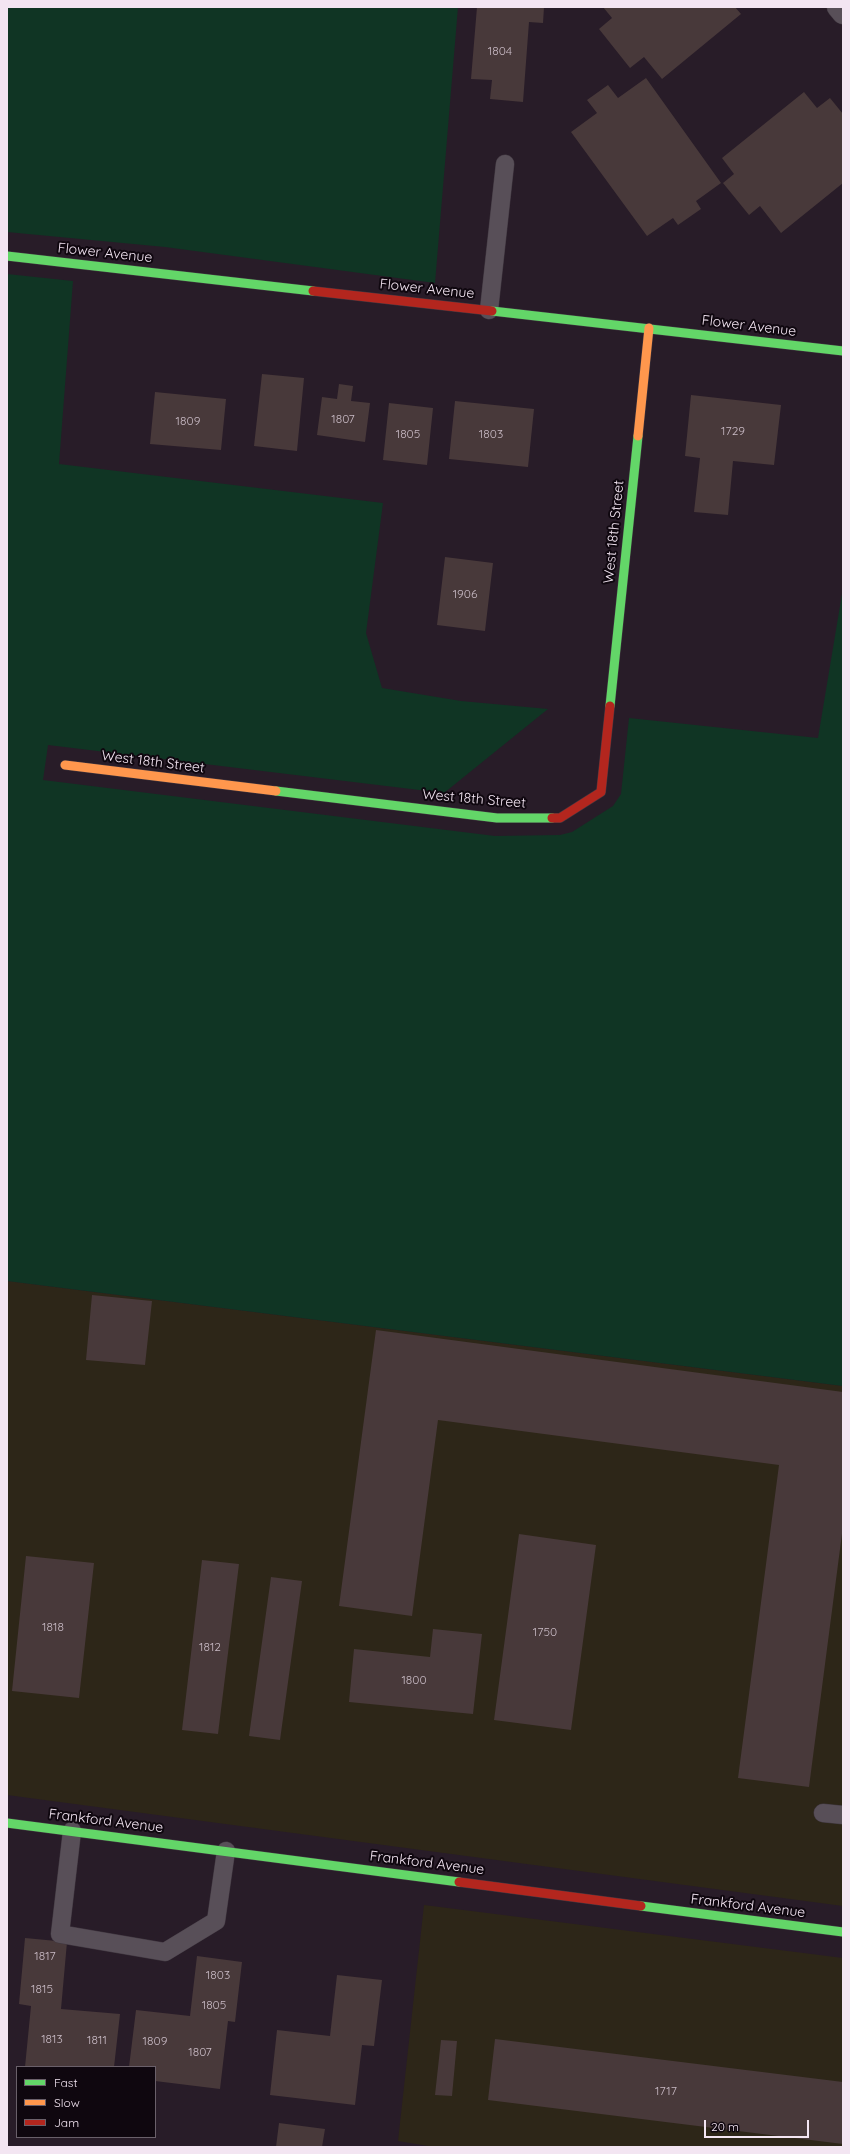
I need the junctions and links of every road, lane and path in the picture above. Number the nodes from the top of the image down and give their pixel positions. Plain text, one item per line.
1 (838, 7) edge
2 (843, 13) edge
3 (505, 164) dead end
4 (7, 256) edge
5 (489, 310) junction
6 (649, 328) junction
7 (843, 351) edge
8 (66, 765) dead end
9 (823, 1813) dead end
10 (843, 1815) edge
11 (7, 1823) edge
12 (72, 1831) junction
13 (226, 1851) junction
14 (843, 1932) edge

1 - 2 street
3 - 5 lane
4 - 5 street, Flower Avenue
5 - 6 street, Flower Avenue
6 - 7 street, Flower Avenue
6 - 8 street, West 18th Street
9 - 10 lane
11 - 12 street, Frankford Avenue
12 - 13 street, Frankford Avenue
12 - 13 lane
13 - 14 street, Frankford Avenue

